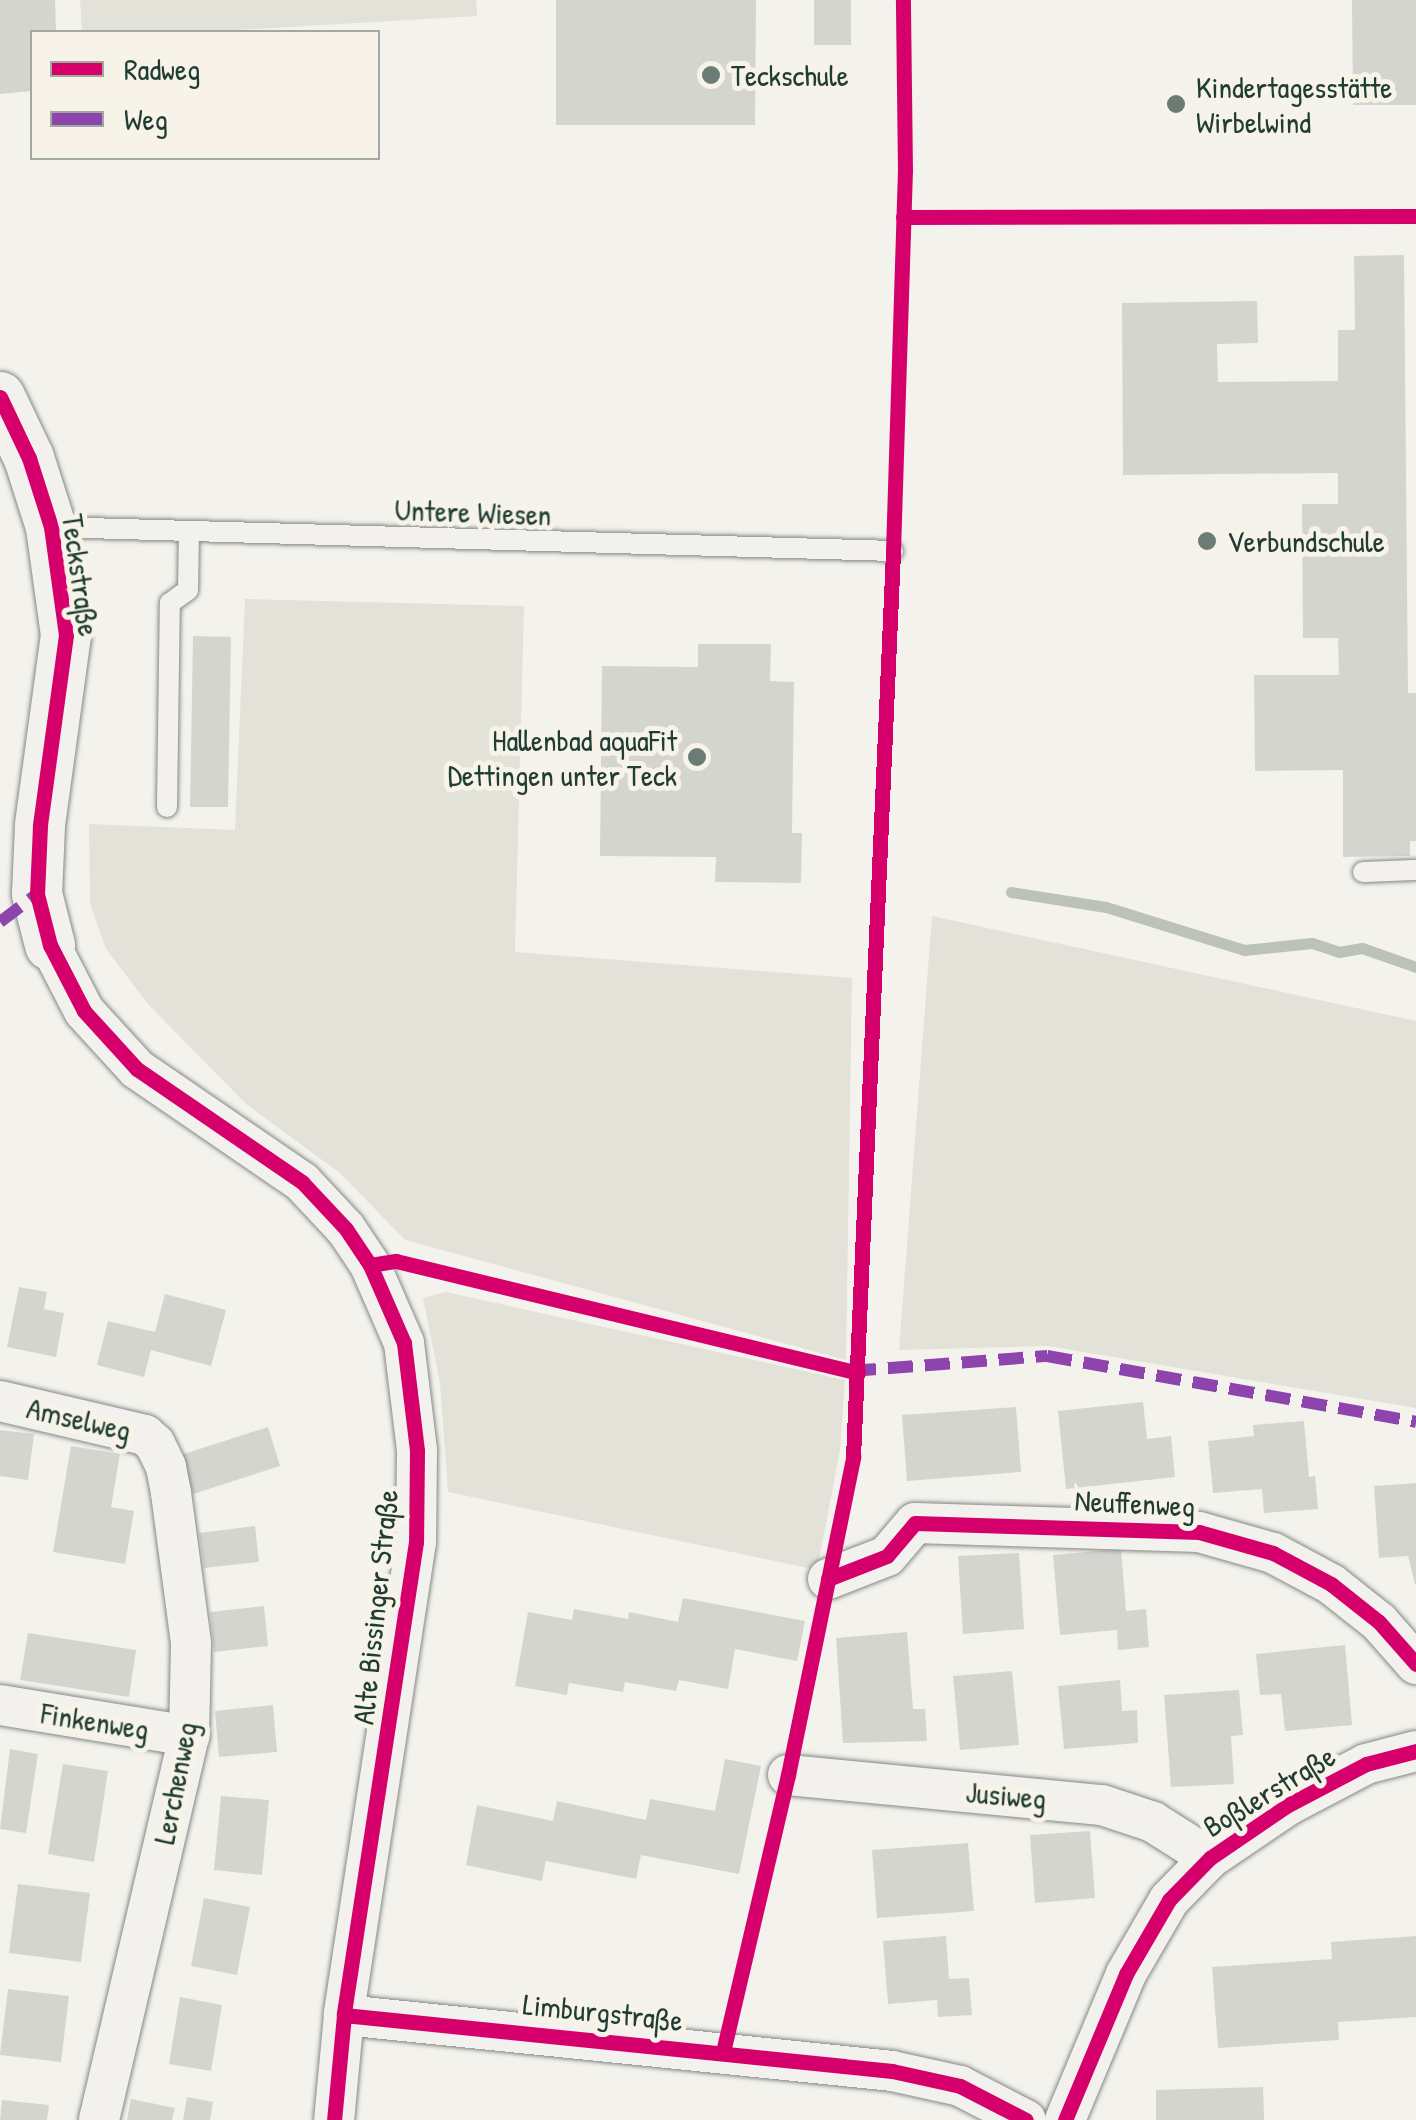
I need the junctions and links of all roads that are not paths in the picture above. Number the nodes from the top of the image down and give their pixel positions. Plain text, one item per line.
1 (0, 397) edge
2 (51, 527) junction
3 (189, 531) junction
4 (893, 551) dead end
5 (167, 807) dead end
6 (1416, 870) edge
7 (1363, 872) dead end
8 (50, 945) joint
9 (0, 1401) edge
10 (155, 1444) joint
11 (828, 1579) dead end
12 (1416, 1664) edge
13 (0, 1705) edge
14 (189, 1736) junction
15 (1416, 1751) edge
16 (788, 1775) dead end
17 (1210, 1858) junction
18 (344, 2015) junction
19 (99, 2120) edge
20 (334, 2120) edge
21 (1026, 2120) edge
22 (1065, 2120) edge

1 - 2 street, Teckstraße
2 - 3 lane, Untere Wiesen
2 - 8 street, Teckstraße
3 - 4 lane, Untere Wiesen
3 - 5 lane
6 - 7 lane
8 - 18 street, Alte Bissinger Straße
9 - 10 street, Amselweg
10 - 14 street, Lerchenweg
11 - 12 street, Neuffenweg
13 - 14 street, Finkenweg
14 - 19 street, Lerchenweg
15 - 17 street, Boßlerstraße
16 - 17 street, Jusiweg
17 - 22 street, Boßlerstraße
18 - 20 street, Alte Bissinger Straße
18 - 21 street, Limburgstraße

